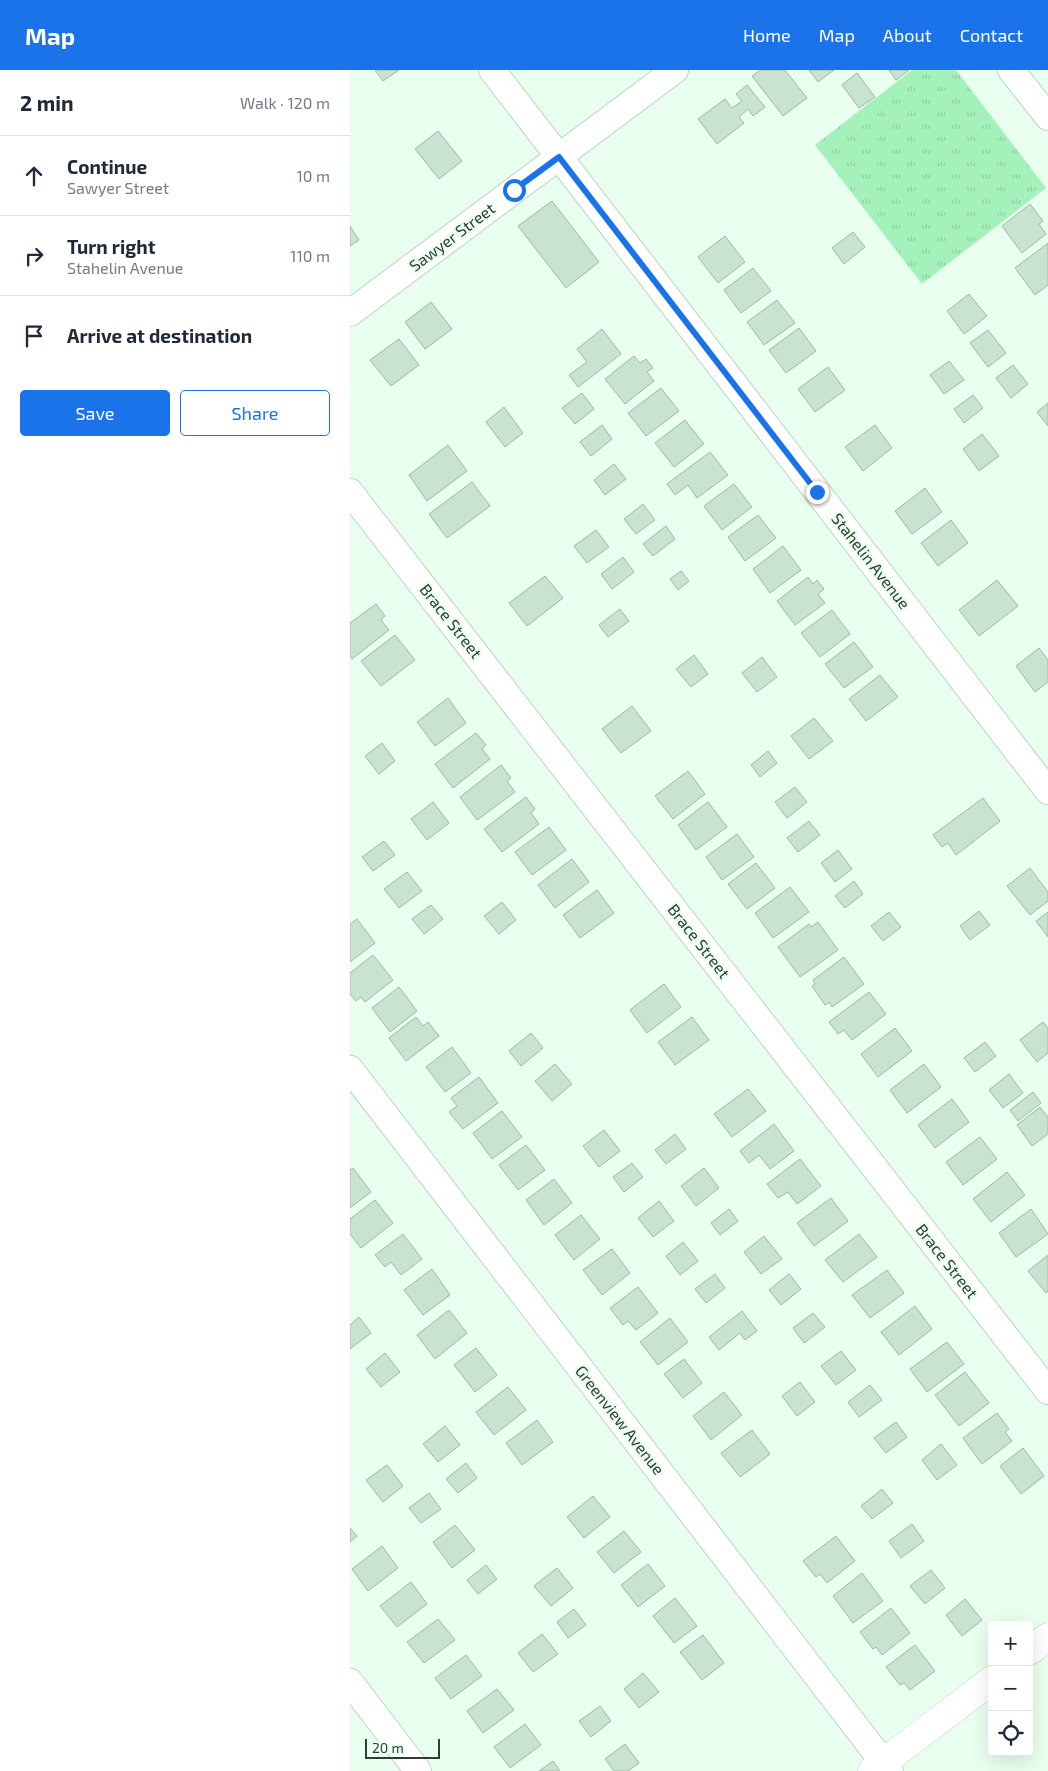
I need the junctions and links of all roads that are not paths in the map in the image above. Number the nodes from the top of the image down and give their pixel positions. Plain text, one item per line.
1 (492, 70) edge
2 (675, 70) edge
3 (1011, 70) edge
4 (1048, 117) edge
5 (559, 157) junction
6 (350, 313) edge
7 (350, 492) edge
8 (1048, 791) edge
9 (350, 1069) edge
10 (1048, 1391) edge
11 (1048, 1637) edge
12 (1033, 1648) edge
13 (350, 1682) edge
14 (988, 1683) edge
15 (882, 1768) edge
16 (418, 1771) edge

1 - 5 street, Stahelin Avenue
2 - 5 street, Sawyer Street
3 - 4 street
5 - 6 street, Sawyer Street
5 - 8 street, Stahelin Avenue
7 - 10 street, Brace Street
9 - 15 street, Greenview Avenue
11 - 12 street
13 - 16 street
14 - 15 street

